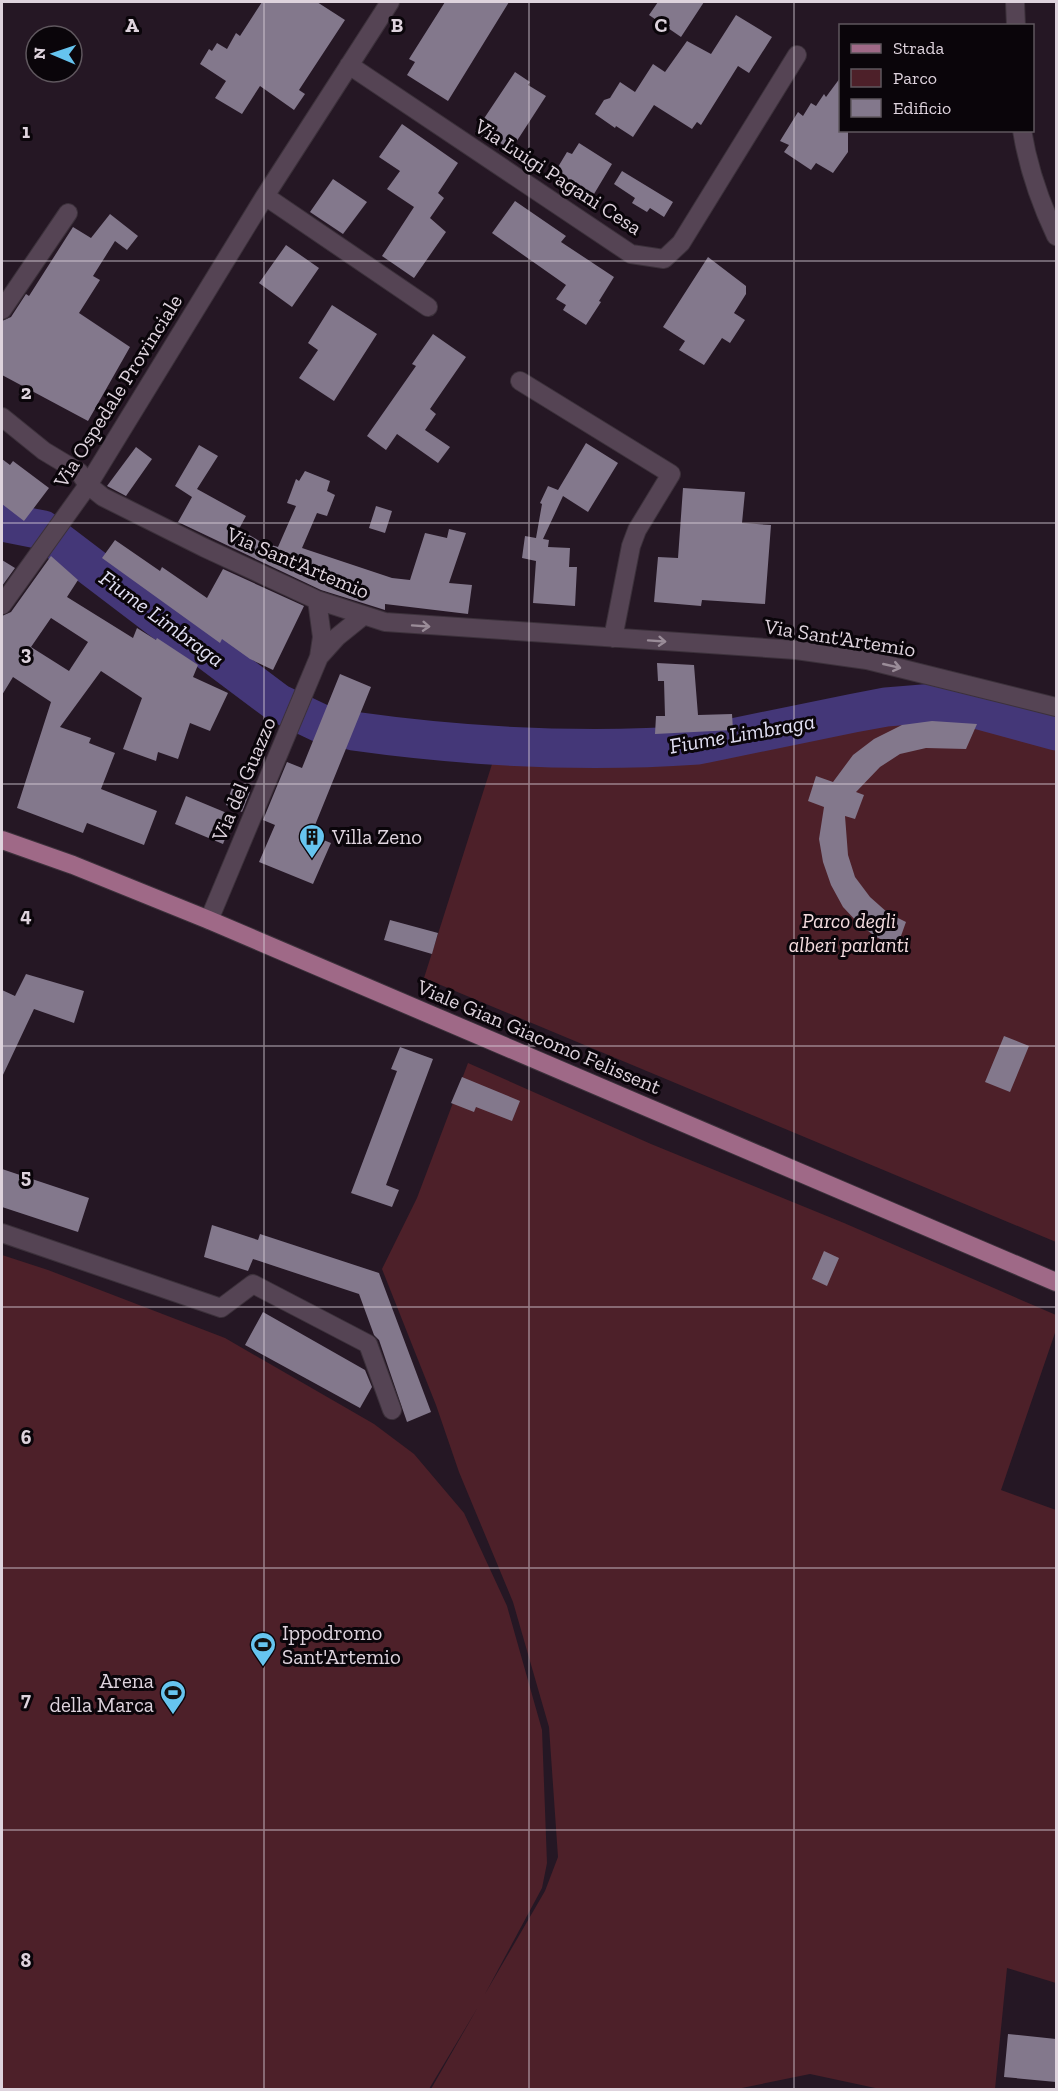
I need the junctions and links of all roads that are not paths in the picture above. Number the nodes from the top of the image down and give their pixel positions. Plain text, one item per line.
1 (390, 2) edge
2 (1016, 2) edge
3 (1016, 24) edge
4 (797, 55) dead end
5 (349, 65) junction
6 (1024, 139) edge
7 (265, 196) junction
8 (68, 213) dead end
9 (1056, 236) edge
10 (428, 307) dead end
11 (2, 310) edge
12 (520, 381) dead end
13 (2, 417) edge
14 (88, 485) junction
15 (317, 600) junction
16 (2, 605) edge
17 (363, 616) junction
18 (614, 638) junction
19 (320, 657) junction
20 (1056, 707) edge
21 (2, 840) edge
22 (209, 920) junction
23 (2, 1233) edge
24 (1056, 1282) edge
25 (392, 1410) dead end

1 - 5 street, Via Ospedale Provinciale
2 - 3 street
4 - 5 street, Via Luigi Pagani Cesa
5 - 7 street, Via Ospedale Provinciale
6 - 9 street
7 - 10 street
7 - 14 street, Via Ospedale Provinciale
8 - 11 street
12 - 18 street
13 - 14 street, Via Sant'Artemio
14 - 15 street, Via Sant'Artemio
14 - 16 street, Via Ospedale Provinciale
15 - 17 street, Via Sant'Artemio
15 - 19 street, Via del Guazzo
17 -> 18 street, Via Sant'Artemio
17 - 19 street, Via del Guazzo
18 -> 20 street, Via Sant'Artemio
19 - 22 street, Via del Guazzo
21 - 22 main road, Viale Gian Giacomo Felissent
22 - 24 main road, Viale Gian Giacomo Felissent
23 - 25 street

